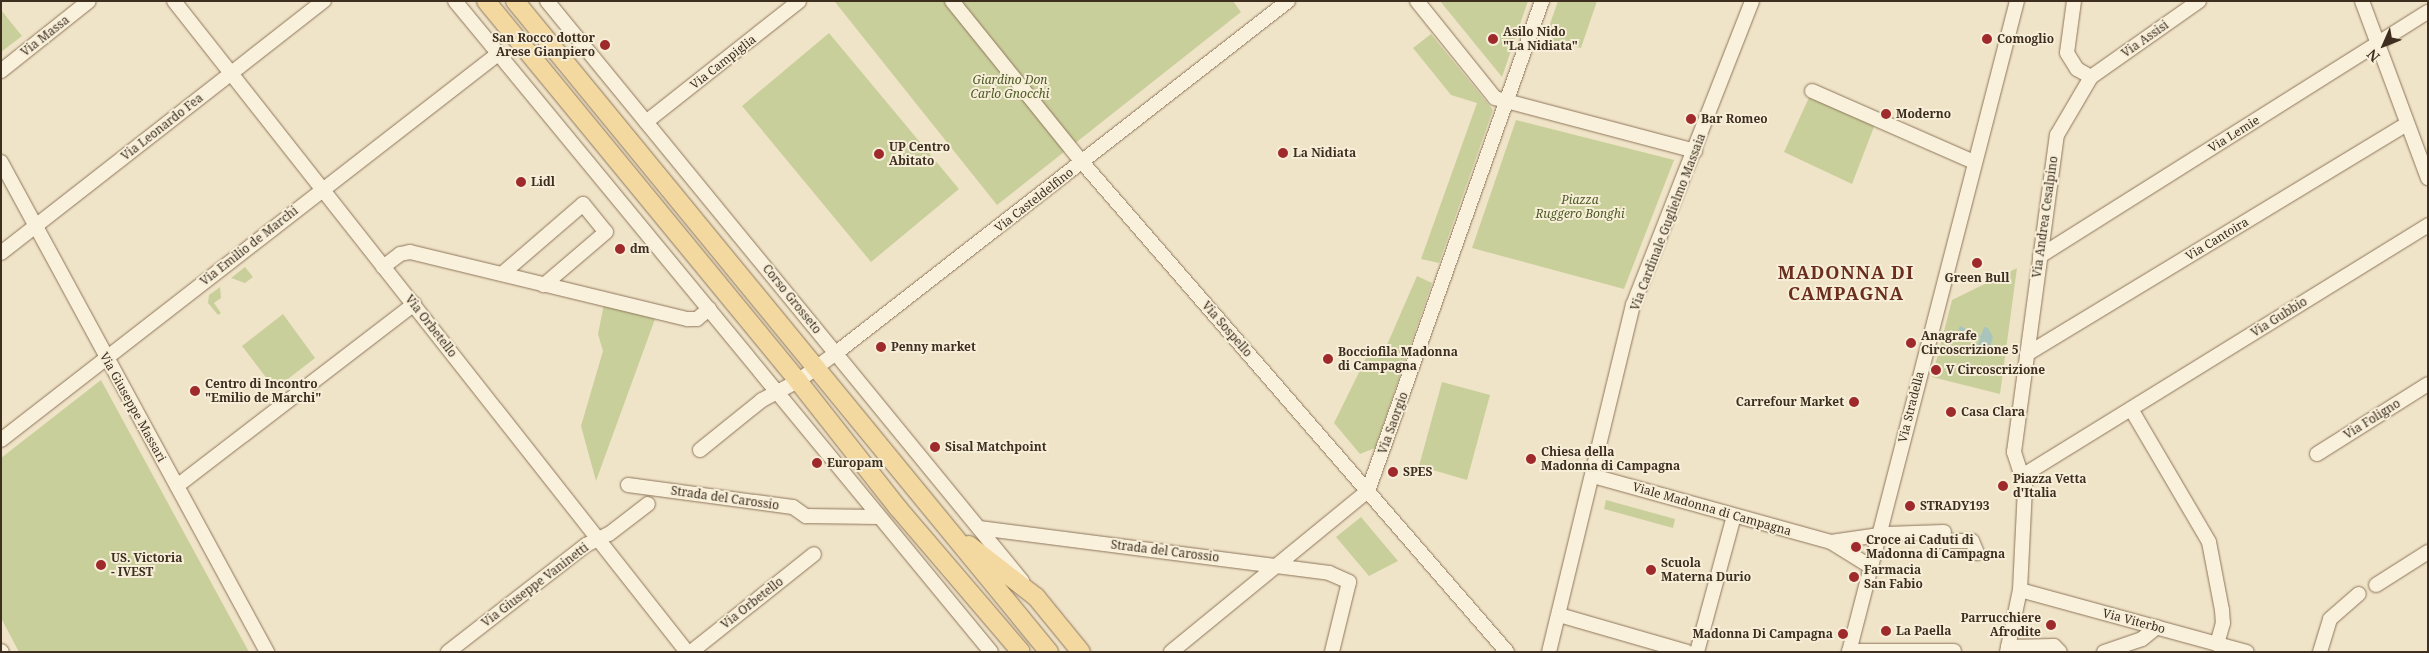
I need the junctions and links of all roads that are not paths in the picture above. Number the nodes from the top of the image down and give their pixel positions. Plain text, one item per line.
1 (89, 1) edge
2 (174, 1) edge
3 (324, 1) edge
4 (455, 1) edge
5 (486, 1) edge
6 (515, 1) edge
7 (547, 1) edge
8 (799, 1) edge
9 (952, 1) edge
10 (1288, 1) edge
11 (1417, 1) edge
12 (1542, 1) edge
13 (1752, 1) edge
14 (2017, 1) edge
15 (2074, 1) edge
16 (2199, 1) edge
17 (2362, 1) edge
18 (2428, 12) edge
19 (2379, 42) junction
20 (498, 54) junction
21 (1, 71) edge
22 (231, 73) junction
23 (2091, 77) junction
24 (1812, 91) dead end
25 (1506, 101) junction
26 (646, 122) junction
27 (2407, 124) junction
28 (1696, 151) junction
29 (1, 162) edge
30 (1082, 162) junction
31 (1974, 162) junction
32 (2428, 178) edge
33 (322, 189) junction
34 (2428, 225) edge
35 (36, 226) junction
36 (1, 253) edge
37 (2040, 256) junction
38 (383, 267) junction
39 (502, 274) junction
40 (544, 285) junction
41 (414, 304) junction
42 (709, 309) junction
43 (836, 353) junction
44 (2027, 354) junction
45 (106, 358) junction
46 (814, 369) junction
47 (798, 381) junction
48 (2428, 384) edge
49 (776, 391) junction
50 (2131, 409) junction
51 (1, 440) edge
52 (700, 450) dead end
53 (2317, 454) dead end
54 (1593, 476) junction
55 (2022, 476) junction
56 (628, 485) dead end
57 (177, 486) junction
58 (1368, 491) junction
59 (648, 504) dead end
60 (902, 512) junction
61 (1734, 516) junction
62 (878, 517) junction
63 (936, 517) junction
64 (980, 528) junction
65 (1944, 532) dead end
66 (1923, 533) junction
67 (1879, 536) junction
68 (598, 540) junction
69 (1831, 542) junction
70 (2428, 552) edge
71 (1978, 553) dead end
72 (814, 554) dead end
73 (1280, 564) junction
74 (1870, 567) junction
75 (2376, 585) dead end
76 (2020, 590) junction
77 (2359, 594) dead end
78 (1036, 597) junction
79 (1558, 615) junction
80 (2157, 627) junction
81 (2217, 644) junction
82 (2007, 649) edge
83 (1551, 650) edge
84 (1849, 651) edge
85 (1954, 651) edge
86 (267, 652) edge
87 (448, 652) edge
88 (686, 652) edge
89 (691, 652) edge
90 (991, 652) edge
91 (1008, 652) edge
92 (1021, 652) edge
93 (1049, 652) edge
94 (1081, 652) edge
95 (1171, 652) edge
96 (1332, 652) edge
97 (1507, 652) edge
98 (1687, 652) edge
99 (1697, 652) edge
100 (2060, 652) edge
101 (2104, 652) edge
102 (2247, 652) edge
103 (2320, 652) edge

1 - 21 street, Via Massa
2 - 22 street, Via Orbetello
3 - 22 street, Via Leonardo Fea
4 - 20 street
5 - 47 main road
6 - 46 main road, Corso Grosseto
7 - 26 street, Corso Grosseto
8 - 26 street, Via Campiglia
9 - 30 street, Via Sospello
10 - 30 street, Via Casteldelfino
11 - 25 street
12 - 25 street, Via Saorgio
13 - 28 street, Via Cardinale Guglielmo Massaia
14 - 31 street, Via Stradella
15 - 23 street
16 - 23 street, Via Assisi
17 - 19 street
18 - 19 street, Via Lemie
19 - 27 street
19 - 37 street, Via Lemie
20 - 33 street, Via Emilio de Marchi
20 - 42 street
22 - 33 street, Via Orbetello
22 - 35 street, Via Leonardo Fea
23 - 37 street, Via Andrea Cesalpino
24 - 31 street
25 - 28 street
25 - 58 street, Via Saorgio
26 - 43 street, Corso Grosseto
27 - 32 street
27 - 44 street, Via Cantoira
28 - 54 street, Via Cardinale Guglielmo Massaia
29 - 35 street, Via Giuseppe Massari
30 - 43 street, Via Casteldelfino
30 - 58 street, Via Sospello
31 - 67 street, Via Stradella
33 - 38 street, Via Orbetello
33 - 45 street, Via Emilio de Marchi
34 - 50 street, Via Gubbio
35 - 36 street, Via Leonardo Fea
35 - 45 street, Via Giuseppe Massari
37 - 44 street, Via Andrea Cesalpino
38 - 39 street
38 - 41 street, Via Orbetello
39 - 40 street
39 - 40 street
40 - 42 street
41 - 57 street
41 - 68 street, Via Orbetello
42 - 49 street
43 - 46 street, Via Casteldelfino
43 - 64 street, Corso Grosseto
44 - 55 street, Via Andrea Cesalpino
45 - 51 street, Via Emilio de Marchi
45 - 57 street, Via Giuseppe Massari
46 - 47 street, Via Casteldelfino
46 - 63 main road, Corso Grosseto
47 - 49 street, Via Casteldelfino
47 - 60 main road
48 - 53 street, Via Foligno
49 - 52 street
49 - 62 street
50 - 55 street, Via Gubbio
50 - 81 street
54 - 61 street, Viale Madonna di Campagna
54 - 79 street, Via Cardinale Guglielmo Massaia
55 - 76 street
56 - 62 street, Strada del Carossio
57 - 86 street, Via Giuseppe Massari
58 - 73 street
58 - 97 street, Via Sospello
59 - 68 street, Via Giuseppe Vaninetti
60 - 91 main road
60 - 92 main road
61 - 69 street, Viale Madonna di Campagna
61 - 99 street
62 - 90 street
63 - 78 main road, Corso Grosseto
63 - 93 main road, Corso Grosseto
64 - 73 street, Strada del Carossio
64 - 78 street, Corso Grosseto
65 - 66 street
66 - 67 street
66 - 71 street
67 - 69 street, Viale Madonna di Campagna
67 - 74 street, Via Stradella
68 - 87 street, Via Giuseppe Vaninetti
68 - 88 street, Via Orbetello
69 - 74 street, Viale Madonna di Campagna
70 - 75 street
72 - 89 street, Via Orbetello
73 - 95 street
73 - 96 street, Strada del Carossio
74 - 84 street, Via Stradella
76 - 80 street, Via Viterbo
76 - 82 street
77 - 103 street
78 - 94 main road, Corso Grosseto
79 - 83 street, Via Cardinale Guglielmo Massaia
79 - 98 street
80 - 81 street, Via Viterbo
80 - 101 street
81 - 102 street, Via Viterbo
82 - 100 street
84 - 85 street

